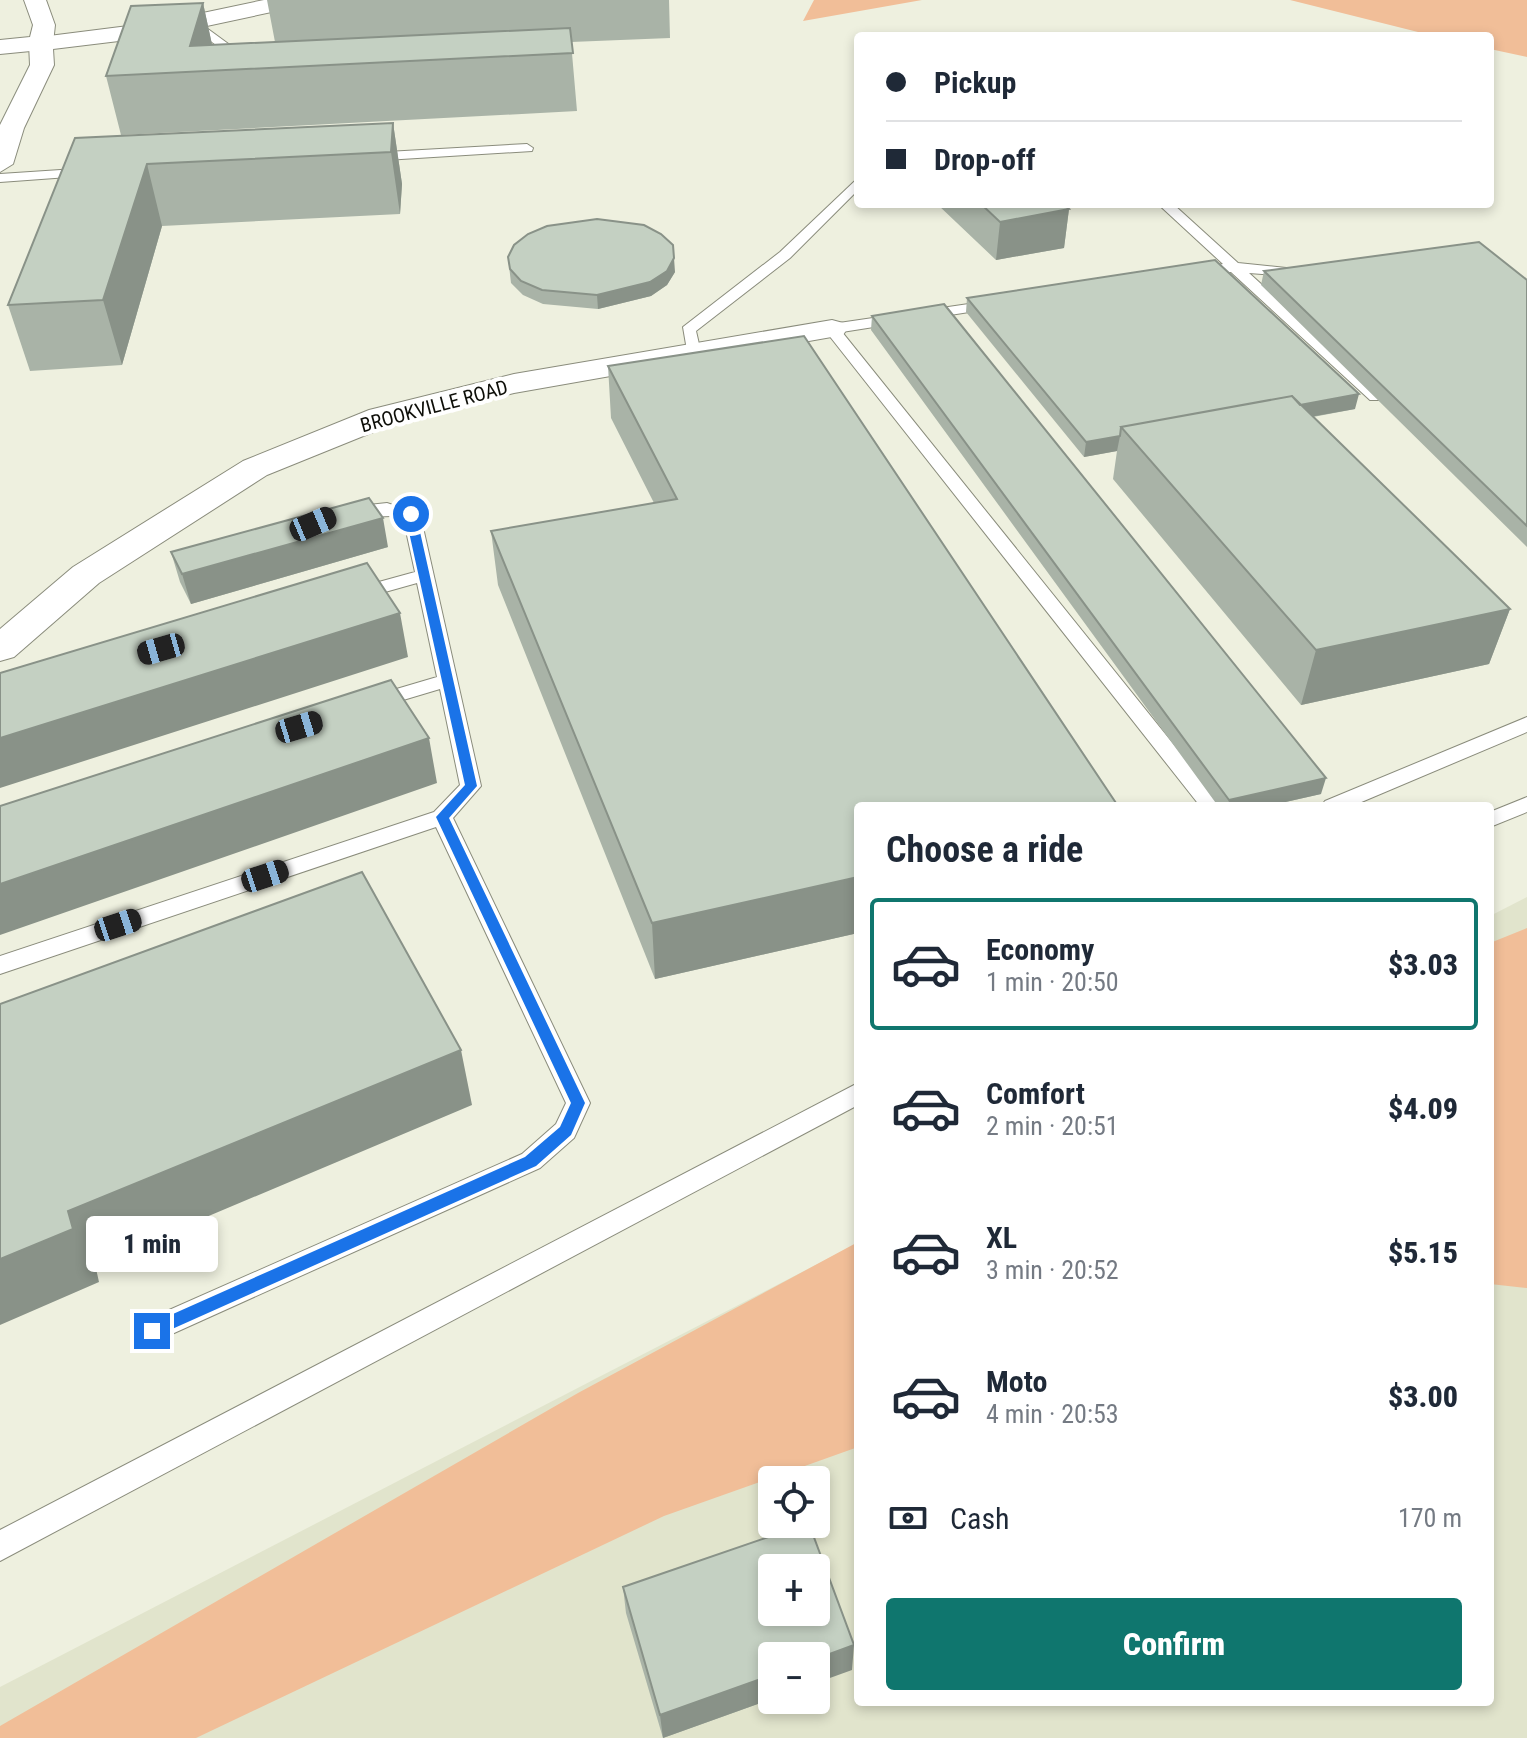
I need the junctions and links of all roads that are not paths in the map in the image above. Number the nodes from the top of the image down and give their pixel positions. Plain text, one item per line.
1 (35, 0) edge
2 (295, 0) edge
3 (193, 23) junction
4 (41, 43) junction
5 (0, 47) edge
6 (256, 69) edge
7 (527, 148) dead end
8 (353, 158) edge
9 (0, 164) edge
10 (100, 172) edge
11 (0, 178) edge
12 (854, 186) edge
13 (1169, 208) edge
14 (1234, 267) junction
15 (1311, 274) edge
16 (1174, 276) edge
17 (1010, 302) edge
18 (832, 329) junction
19 (693, 353) junction
20 (1387, 407) edge
21 (324, 519) edge
22 (425, 575) junction
23 (333, 601) edge
24 (0, 649) edge
25 (448, 680) junction
26 (358, 708) edge
27 (1527, 724) edge
28 (1209, 802) edge
29 (1342, 802) edge
30 (1527, 804) edge
31 (442, 817) junction
32 (1494, 818) edge
33 (0, 965) edge
34 (854, 1095) edge
35 (152, 1331) dead end
36 (0, 1546) edge

1 - 4 street
2 - 3 street
3 - 4 street
3 - 6 lane
4 - 5 street
4 - 9 street
7 - 8 lane
10 - 11 lane
12 - 19 lane
13 - 14 lane
14 - 15 lane
14 - 16 lane
14 - 20 lane
17 - 18 lane
18 - 19 street, BROOKVILLE ROAD
18 - 28 lane
19 - 24 street, BROOKVILLE ROAD
21 - 22 lane
22 - 23 lane
22 - 25 lane
25 - 26 lane
25 - 31 lane
27 - 29 lane
30 - 32 lane
31 - 33 lane
31 - 35 lane
34 - 36 lane

